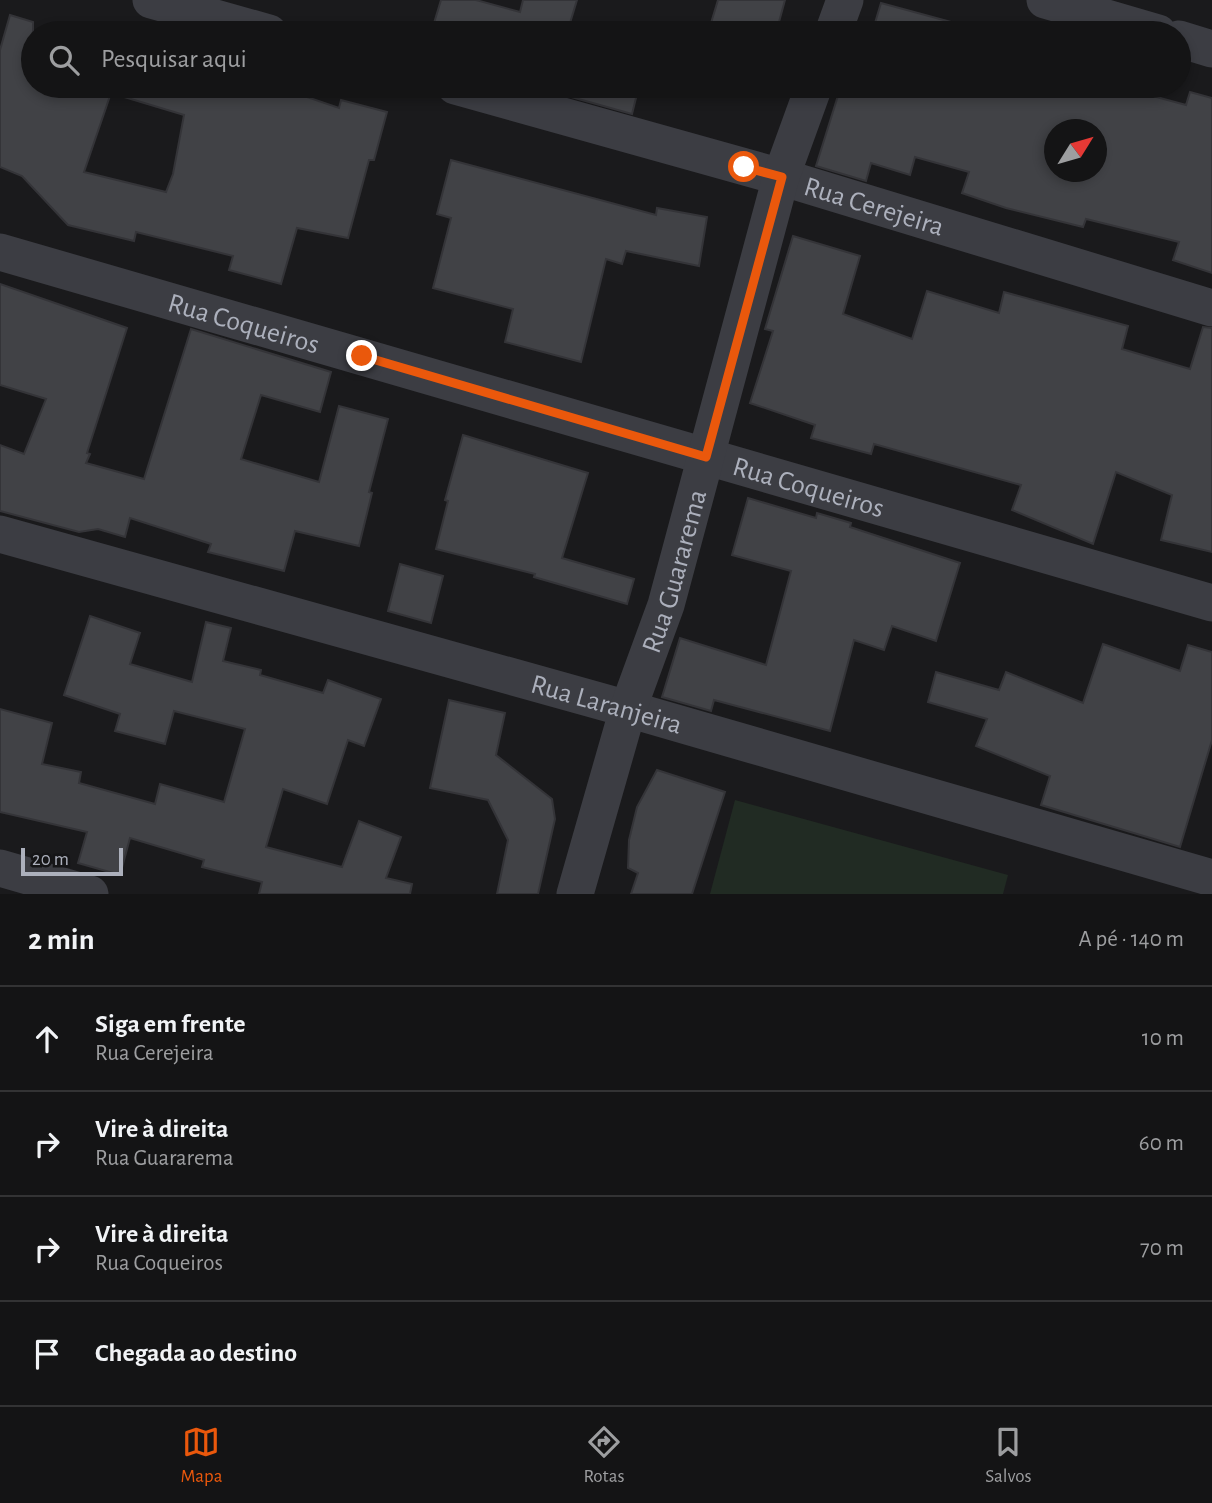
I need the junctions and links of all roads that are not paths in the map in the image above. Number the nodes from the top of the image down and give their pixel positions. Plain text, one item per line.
1 (151, 0) edge
2 (845, 0) edge
3 (1045, 0) edge
4 (226, 21) edge
5 (837, 21) edge
6 (1117, 21) edge
7 (1191, 43) edge
8 (1212, 49) edge
9 (498, 98) edge
10 (810, 98) edge
11 (782, 177) junction
12 (0, 252) edge
13 (1212, 308) edge
14 (706, 457) junction
15 (0, 534) edge
16 (1212, 603) edge
17 (628, 709) junction
18 (0, 868) edge
19 (1212, 878) edge
20 (90, 894) edge
21 (575, 894) edge

1 - 4 street
2 - 5 street
3 - 6 street
7 - 8 street
9 - 11 street, Rua Cerejeira
10 - 11 street, Rua Guararema
11 - 13 street, Rua Cerejeira
11 - 14 street, Rua Guararema
12 - 14 street, Rua Coqueiros
14 - 16 street, Rua Coqueiros
14 - 17 street, Rua Guararema
15 - 17 street, Rua Laranjeira
17 - 19 street, Rua Laranjeira
17 - 21 street, Rua Guararema
18 - 20 street

